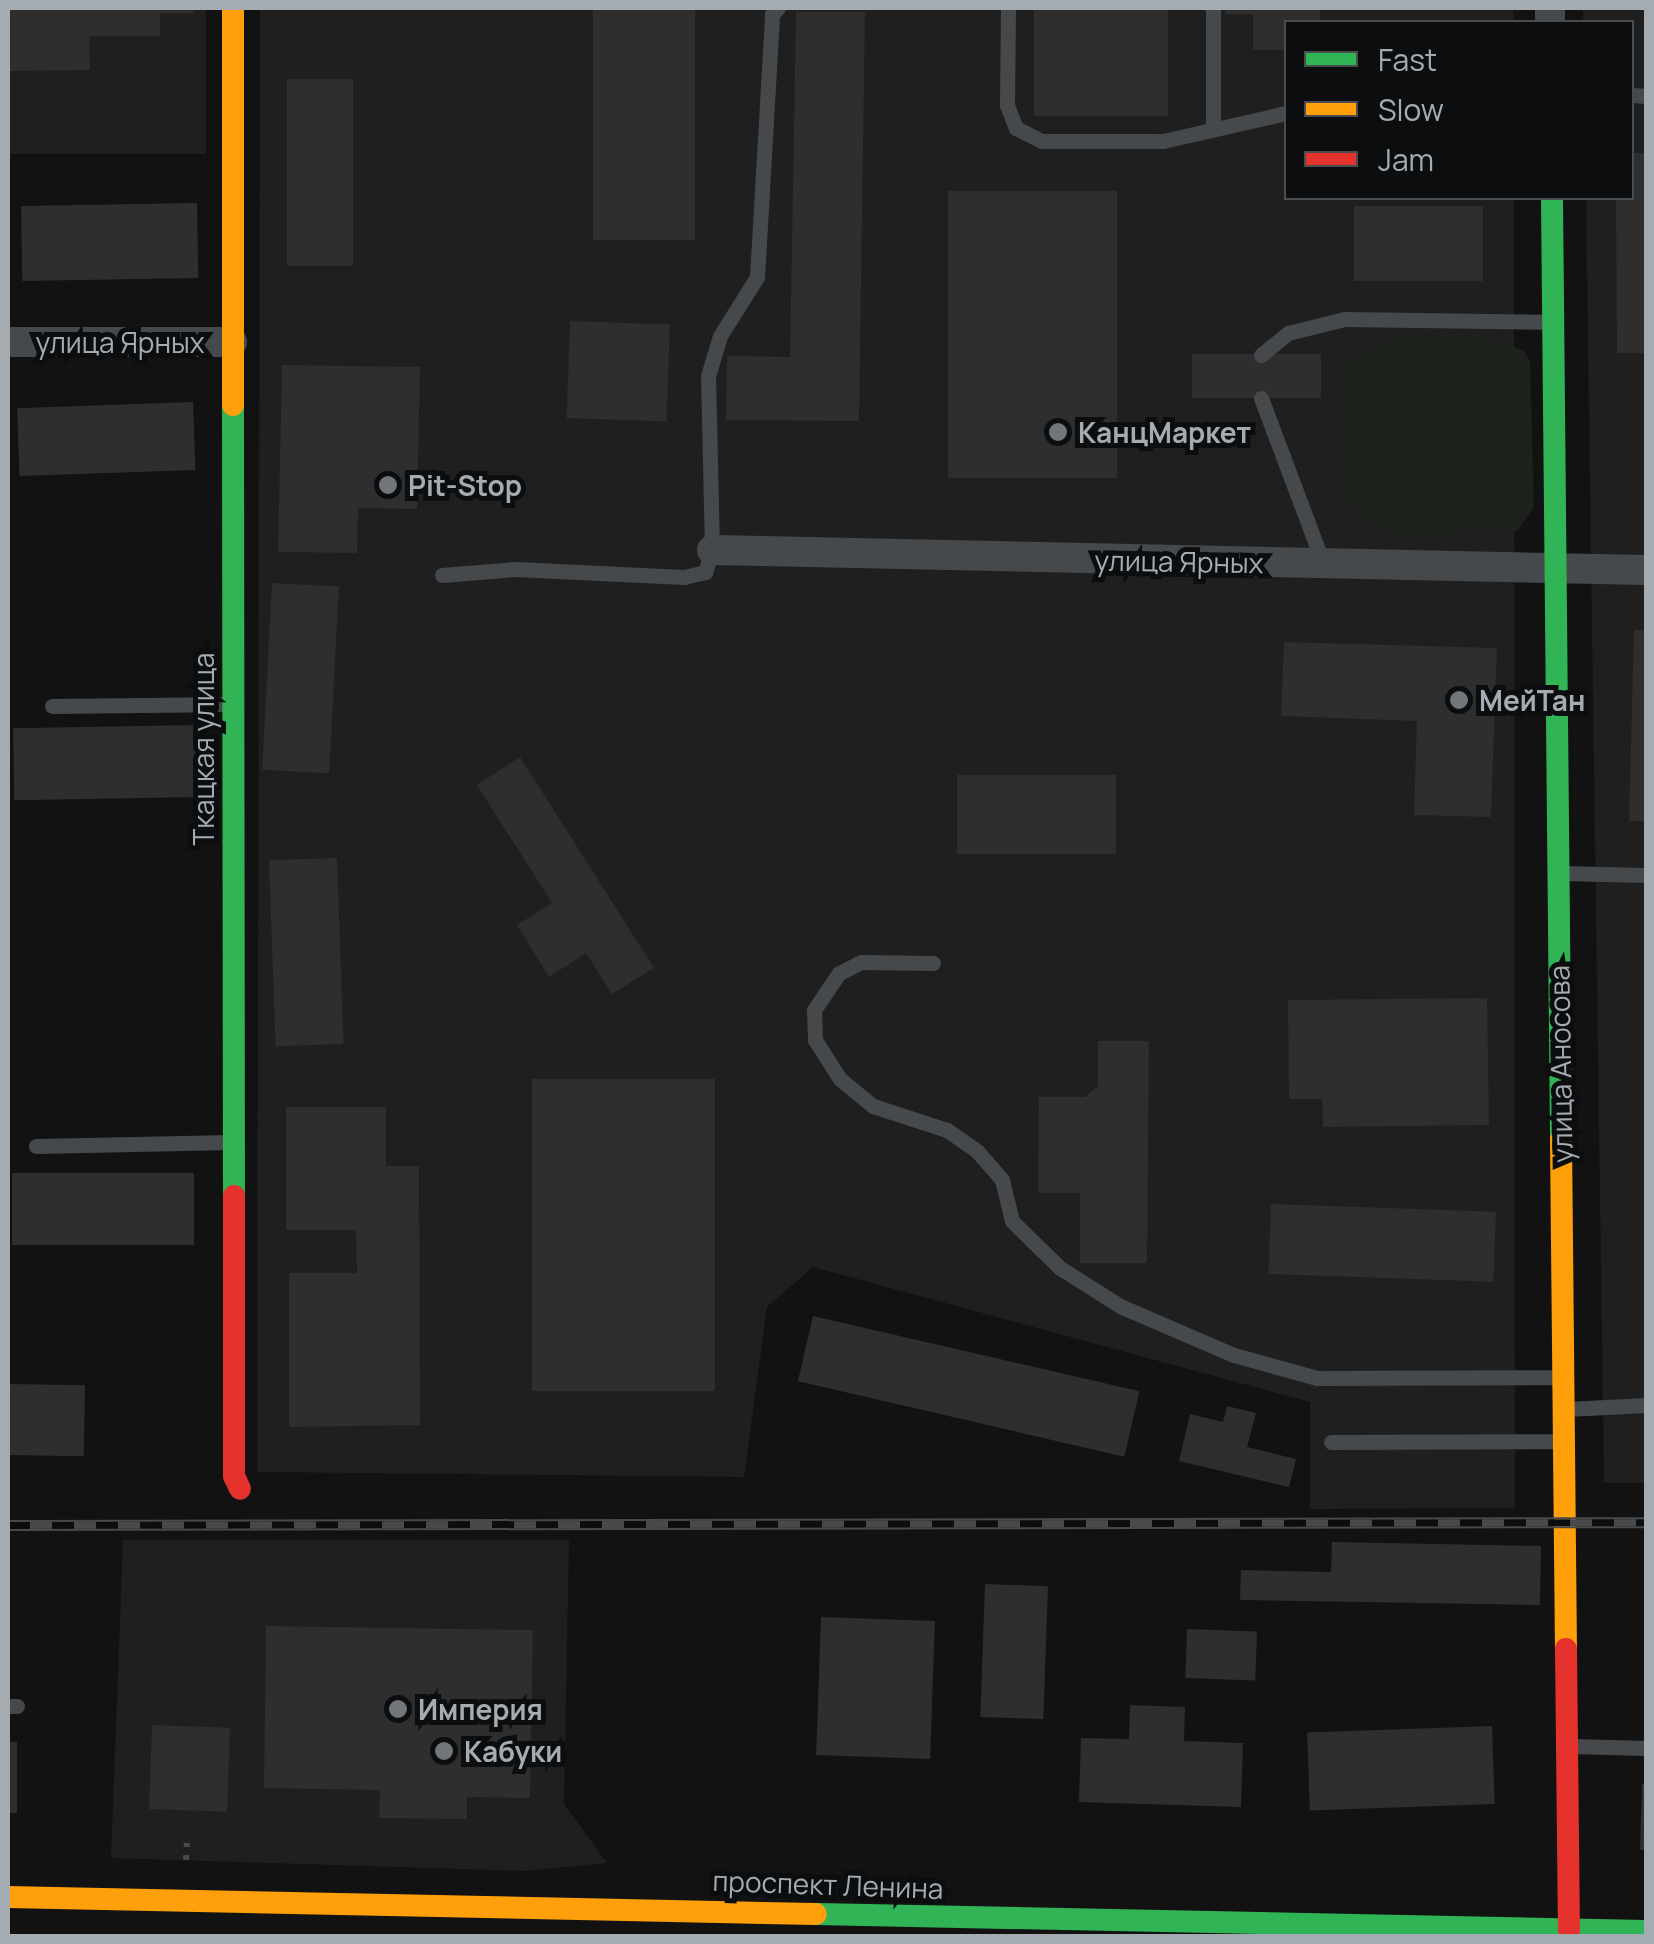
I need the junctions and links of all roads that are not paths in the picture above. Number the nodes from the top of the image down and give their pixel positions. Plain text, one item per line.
1 (233, 8) edge
2 (778, 8) edge
3 (1008, 8) edge
4 (1213, 8) edge
5 (1284, 113) edge
6 (1213, 129) junction
7 (1552, 200) edge
8 (1553, 322) junction
9 (8, 342) edge
10 (232, 342) junction
11 (1262, 354) dead end
12 (1260, 398) dead end
13 (712, 550) junction
14 (1323, 564) junction
15 (1556, 570) junction
16 (1646, 570) edge
17 (442, 574) dead end
18 (233, 704) junction
19 (52, 706) dead end
20 (1558, 873) junction
21 (1646, 876) edge
22 (933, 963) dead end
23 (234, 1142) junction
24 (36, 1146) dead end
25 (1564, 1377) junction
26 (1646, 1406) edge
27 (1564, 1410) junction
28 (1330, 1442) dead end
29 (1564, 1442) junction
30 (240, 1489) dead end
31 (1567, 1746) junction
32 (1646, 1748) edge
33 (8, 1898) edge
34 (1646, 1931) edge
35 (1569, 1933) edge

1 - 10 street, Ткацкая улица
2 - 13 lane
3 - 6 lane
4 - 6 lane
5 - 6 lane
7 - 8 street, улица Аносова
8 - 11 lane
8 - 15 street, улица Аносова
9 - 10 street, улица Ярных
10 - 18 street, Ткацкая улица
12 - 14 lane
13 - 14 street, улица Ярных
13 - 17 lane
14 - 15 street, улица Ярных
15 - 16 street, улица Ярных
15 - 20 street, улица Аносова
18 - 19 lane
18 - 23 street, Ткацкая улица
20 - 21 lane
20 - 25 street, улица Аносова
22 - 25 lane
23 - 24 lane
23 - 30 street, Ткацкая улица
25 - 27 street, улица Аносова
26 - 27 lane
27 - 29 street, улица Аносова
28 - 29 lane
29 - 31 street, улица Аносова
31 - 32 lane
31 - 35 street, улица Аносова
33 - 35 street, проспект Ленина
34 - 35 street, проспект Ленина

